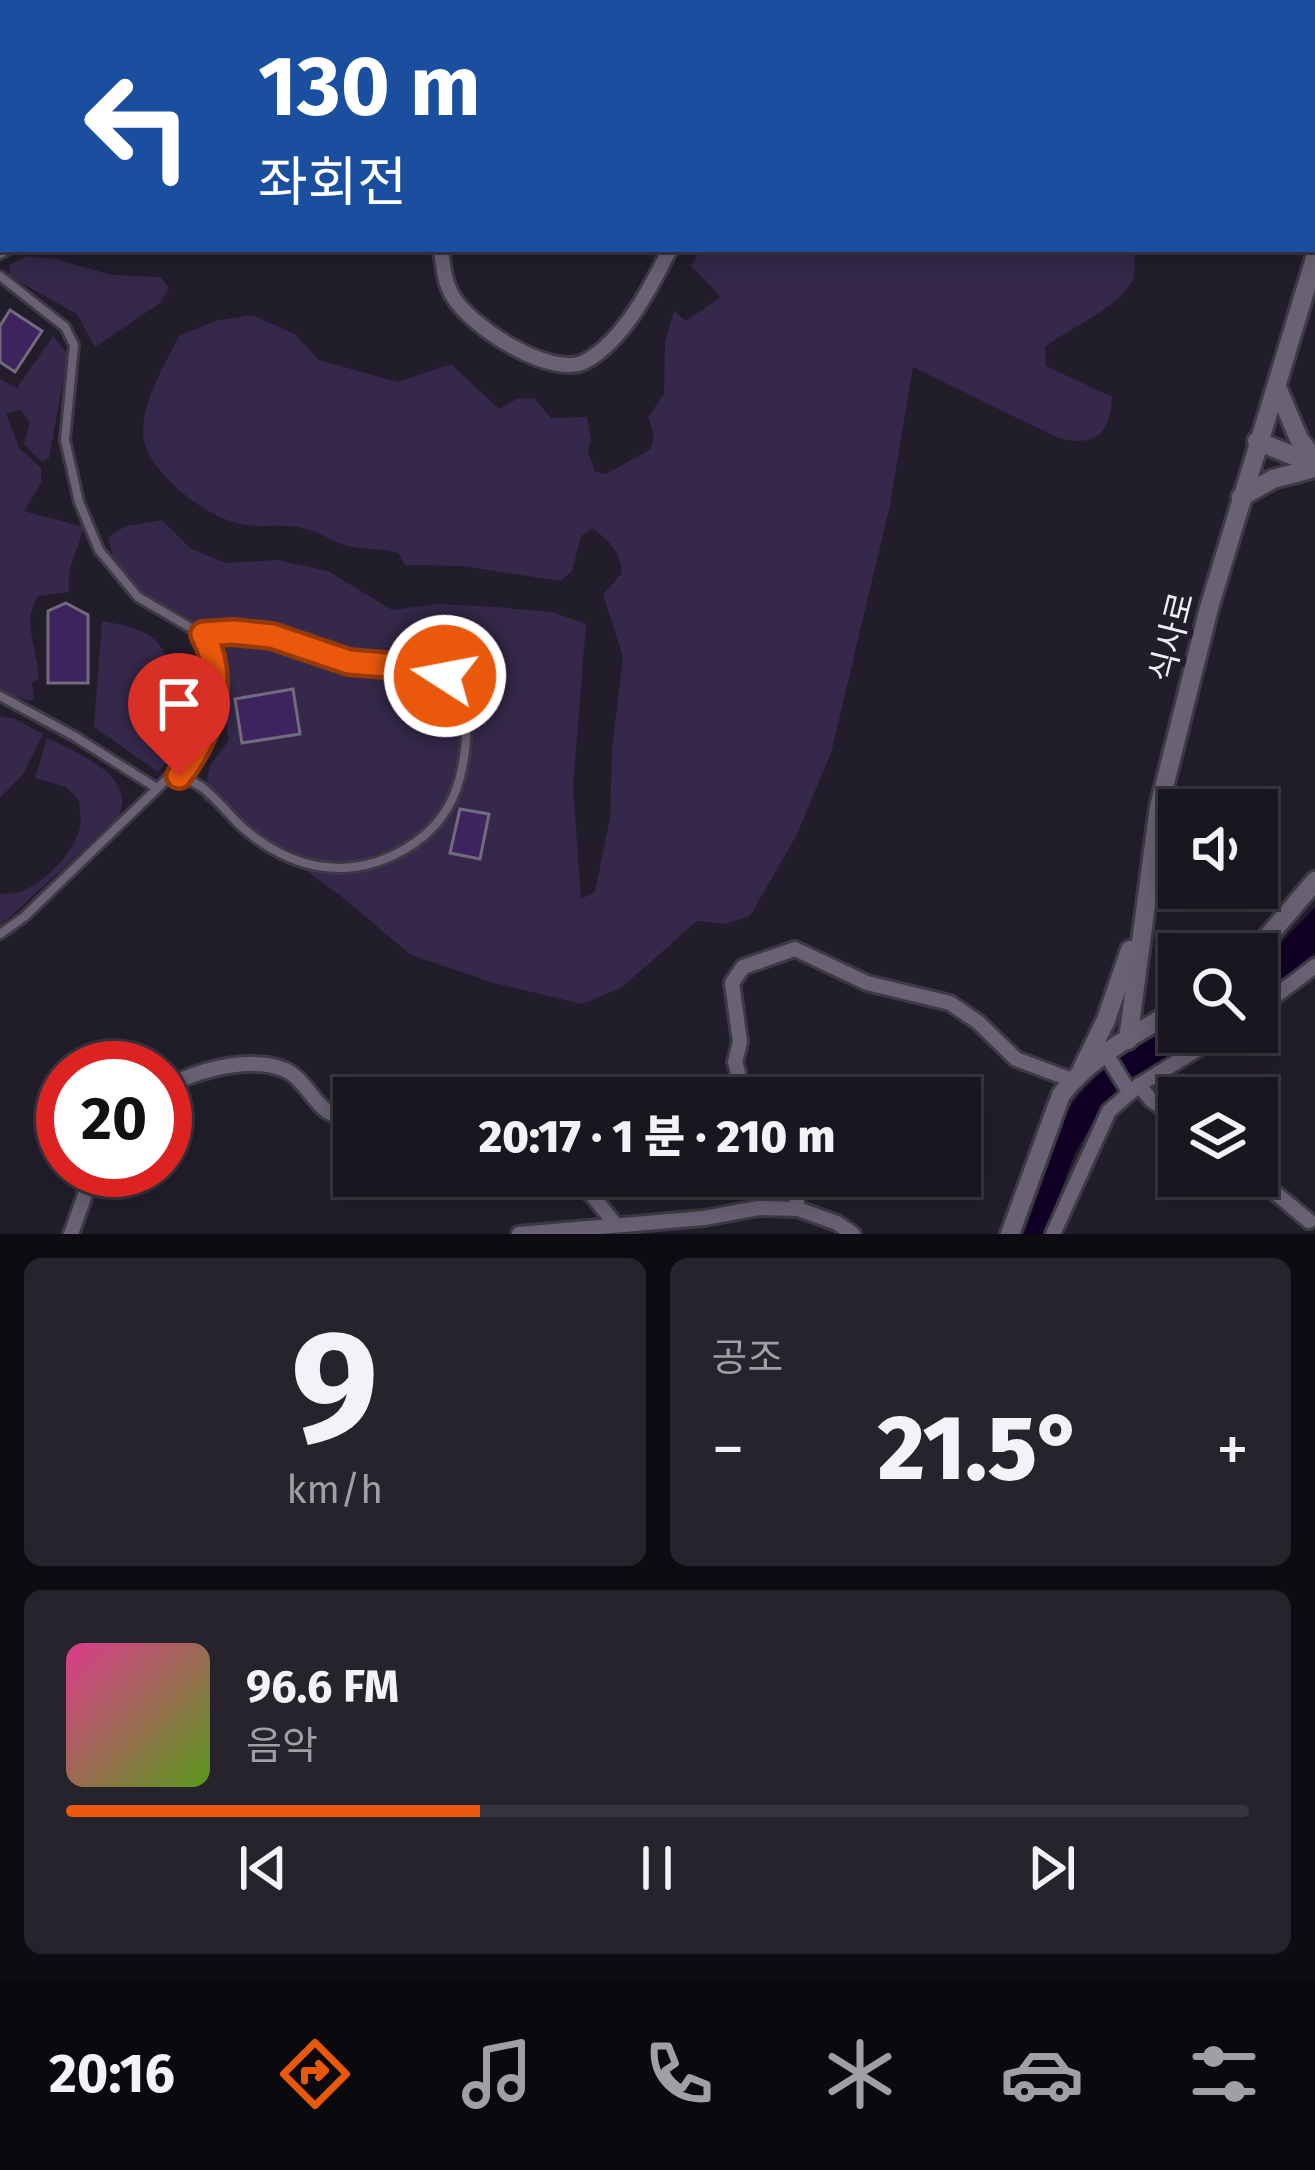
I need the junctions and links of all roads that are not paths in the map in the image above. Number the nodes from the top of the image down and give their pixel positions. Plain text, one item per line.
1 (442, 252) edge
2 (668, 252) edge
3 (1315, 258) edge
4 (0, 276) edge
5 (1277, 387) junction
6 (1257, 441) junction
7 (1315, 464) edge
8 (1241, 497) junction
9 (203, 634) junction
10 (0, 696) edge
11 (179, 776) junction
12 (155, 787) junction
13 (1312, 894) edge
14 (1142, 932) junction
15 (1274, 933) edge
16 (0, 934) edge
17 (1315, 966) edge
18 (1278, 994) edge
19 (1158, 1021) edge
20 (1128, 1040) junction
21 (1191, 1053) edge
22 (1107, 1056) junction
23 (192, 1074) edge
24 (1077, 1075) junction
25 (739, 1077) edge
26 (1132, 1089) junction
27 (1158, 1105) edge
28 (333, 1116) edge
29 (1278, 1195) edge
30 (84, 1197) edge
31 (594, 1197) edge
32 (796, 1197) edge
33 (798, 1209) junction
34 (1309, 1221) dead end
35 (615, 1224) junction
36 (71, 1234) edge
37 (519, 1234) edge
38 (854, 1234) edge
39 (1010, 1234) edge
40 (1053, 1234) edge

1 - 2 street
3 - 5 street, 식사로
4 - 9 lane
5 - 6 street, 식사로
5 - 7 street
6 - 7 street
6 - 8 street, 식사로
7 - 8 street
8 - 14 street, 식사로
9 - 11 lane
9 - 11 lane
10 - 12 lane
11 - 12 lane
12 - 16 lane
13 - 15 street
14 - 20 street, 식사로
14 - 24 street
17 - 18 street
19 - 20 street
20 - 22 street
21 - 26 street
22 - 24 street
22 - 26 street
23 - 28 street
24 - 25 street
24 - 39 street
26 - 27 street
26 - 40 street
29 - 34 street
30 - 36 street
31 - 35 street
32 - 33 street
33 - 35 street
33 - 38 street
35 - 37 street

